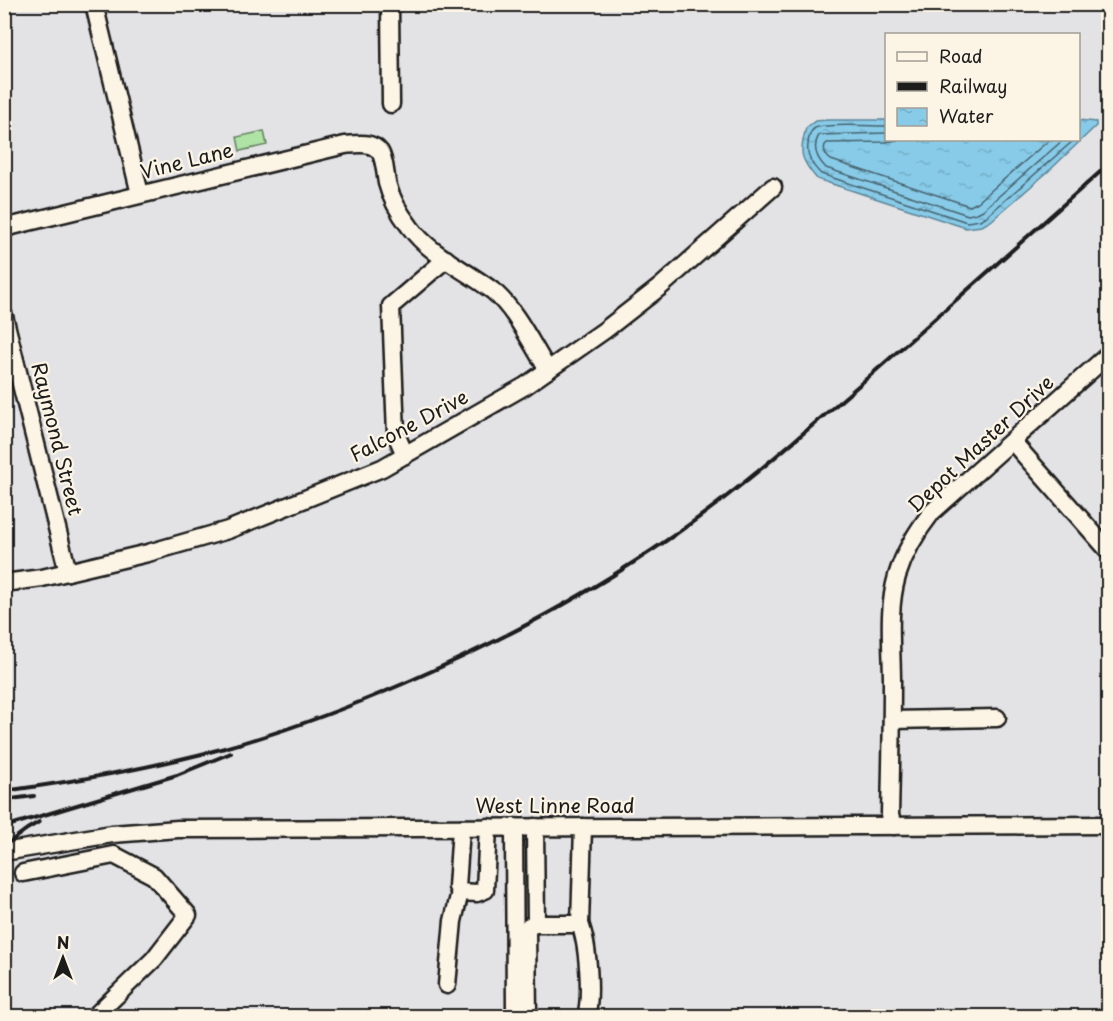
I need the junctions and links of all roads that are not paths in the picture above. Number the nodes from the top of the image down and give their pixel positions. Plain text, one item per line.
1 (94, 4) edge
2 (390, 4) edge
3 (391, 104) dead end
4 (773, 187) dead end
5 (140, 194) junction
6 (4, 228) edge
7 (446, 259) junction
8 (4, 316) edge
9 (1108, 355) edge
10 (548, 370) junction
11 (1012, 441) junction
12 (405, 455) junction
13 (1108, 550) edge
14 (68, 572) junction
15 (4, 583) edge
16 (997, 718) dead end
17 (892, 720) junction
18 (1108, 825) edge
19 (893, 826) junction
20 (488, 827) junction
21 (514, 827) junction
22 (535, 827) junction
23 (583, 827) junction
24 (461, 828) junction
25 (4, 852) edge
26 (23, 873) dead end
27 (460, 892) junction
28 (536, 924) junction
29 (580, 924) junction
30 (447, 985) dead end
31 (95, 1017) edge
32 (516, 1017) edge
33 (528, 1017) edge
34 (586, 1017) edge

1 - 5 street
2 - 3 street
4 - 10 street, Falcone Drive
5 - 6 street, Vine Lane
5 - 7 street, Vine Lane
7 - 10 street
7 - 12 street
8 - 14 street, Raymond Street
9 - 11 street, Depot Master Drive
10 - 12 street, Falcone Drive
11 - 13 street
11 - 17 street, Depot Master Drive
12 - 14 street, Falcone Drive
14 - 15 street, Falcone Drive
16 - 17 street
17 - 19 street, Depot Master Drive
18 - 19 street, West Linne Road
19 - 23 street, West Linne Road
20 - 21 street, West Linne Road
20 - 24 street, West Linne Road
20 - 27 street
21 - 22 street, West Linne Road
21 - 32 street
22 - 23 street, West Linne Road
22 - 28 street
23 - 29 street
24 - 25 street, West Linne Road
24 - 27 street
26 - 31 street
27 - 30 street
28 - 29 street
28 - 33 street
29 - 34 street

